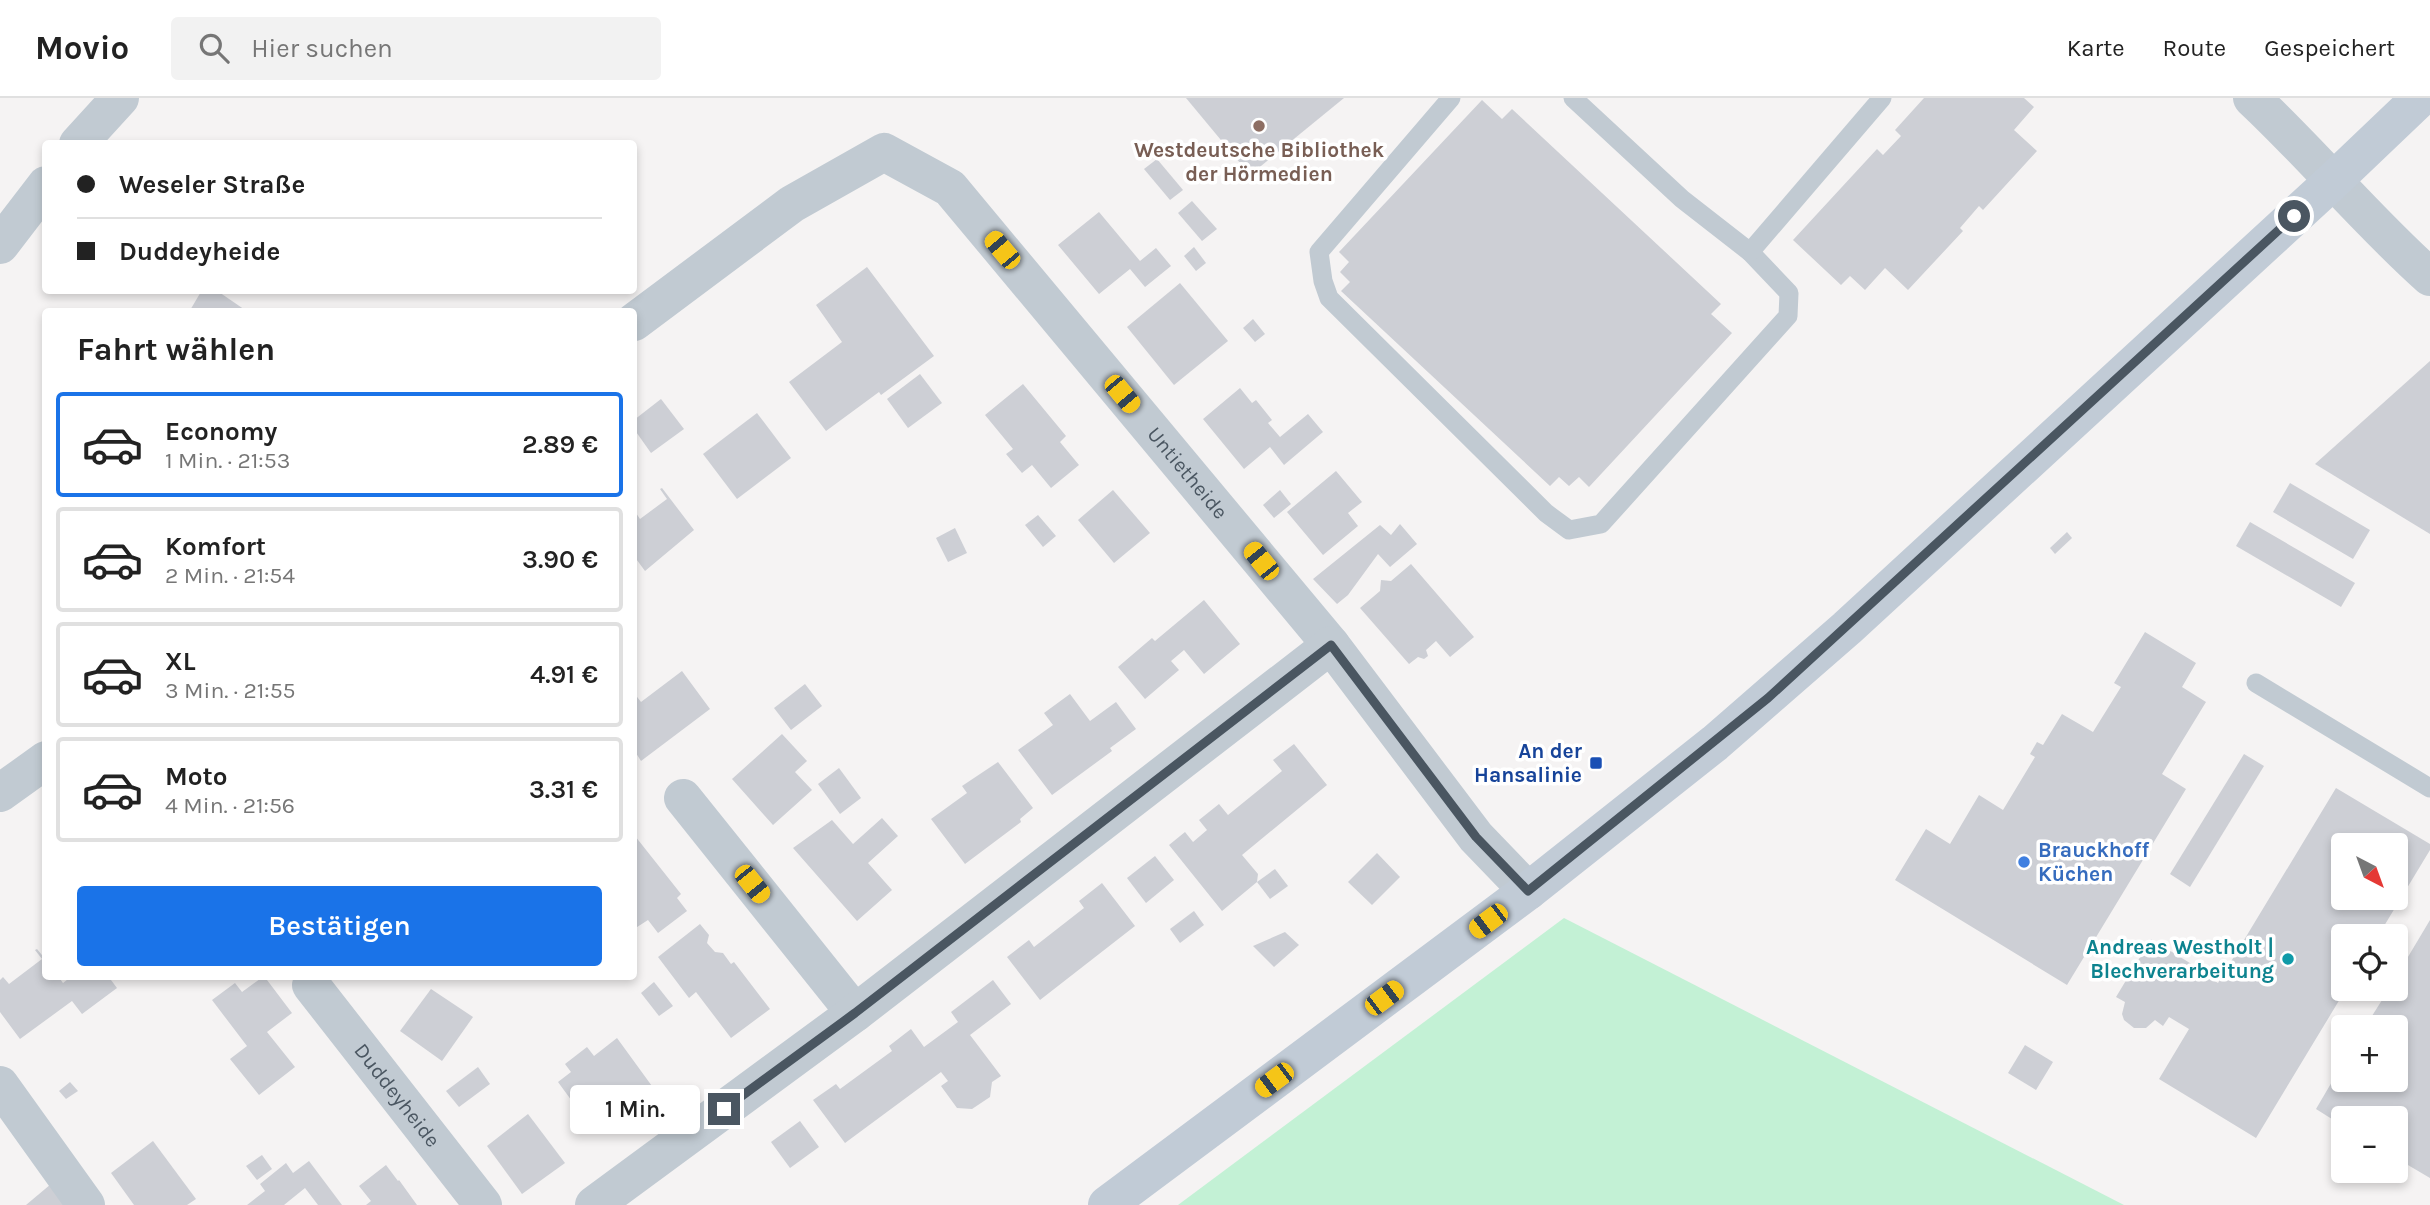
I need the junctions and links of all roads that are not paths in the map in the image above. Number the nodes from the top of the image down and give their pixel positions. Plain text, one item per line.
1 (120, 98) edge
2 (1451, 98) edge
3 (1573, 98) edge
4 (1882, 98) edge
5 (2252, 98) edge
6 (2420, 98) edge
7 (82, 140) edge
8 (2333, 180) junction
9 (42, 190) edge
10 (0, 245) edge
11 (1750, 252) junction
12 (2430, 277) edge
13 (637, 320) edge
14 (1331, 645) junction
15 (2256, 683) dead end
16 (42, 763) edge
17 (2430, 788) edge
18 (0, 793) edge
19 (683, 798) dead end
20 (1528, 891) junction
21 (311, 985) dead end
22 (855, 1013) junction
23 (0, 1085) edge
24 (86, 1205) edge
25 (483, 1205) edge
26 (594, 1205) edge
27 (1107, 1205) edge

1 - 7 street
2 - 11 lane
3 - 11 lane
4 - 11 lane
5 - 8 street
6 - 8 main road
8 - 12 street
8 - 20 main road
9 - 10 street
13 - 14 street, Untietheide
14 - 20 street, Untietheide
14 - 22 street
15 - 17 lane
16 - 18 street
19 - 22 street
20 - 27 main road
21 - 25 street, Duddeyheide
22 - 26 street
23 - 24 street

